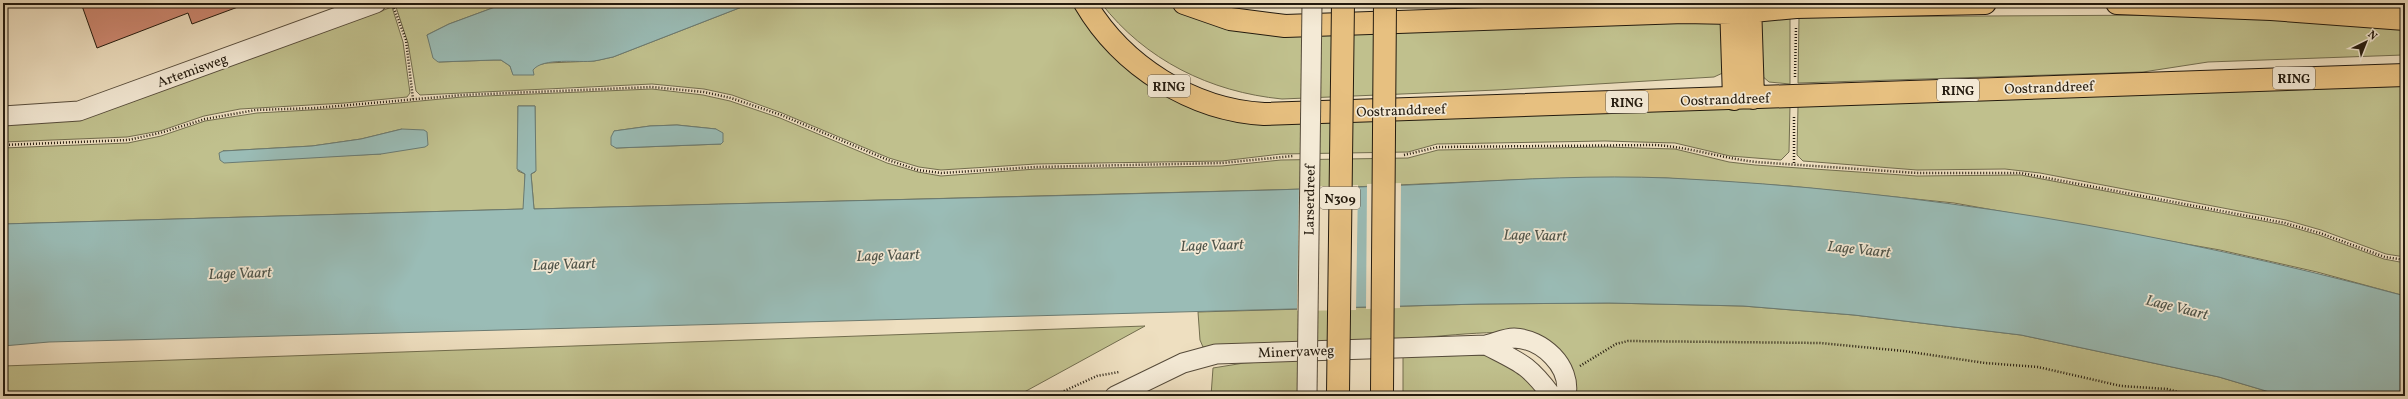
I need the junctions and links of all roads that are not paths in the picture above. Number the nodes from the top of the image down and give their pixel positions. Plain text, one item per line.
1 (376, 3) edge
2 (1085, 3) edge
3 (1184, 3) edge
4 (1312, 3) edge
5 (1343, 3) edge
6 (1385, 3) edge
7 (1985, 3) edge
8 (2117, 3) edge
9 (1793, 5) edge
10 (1690, 8) edge
11 (1741, 8) edge
12 (2405, 19) edge
13 (2405, 75) edge
14 (1744, 98) junction
15 (3, 116) edge
16 (1486, 345) junction
17 (1382, 394) edge
18 (1307, 395) edge
19 (1338, 395) edge
20 (1115, 396) edge
21 (1552, 396) edge
22 (1566, 396) edge

1 - 15 street, Artemisweg
2 - 14 main road, Oostranddreef / RING
3 - 10 main road
4 - 18 street, Larserdreef, bridge
5 - 19 main road, N309, bridge
6 - 17 main road, bridge
7 - 9 main road
8 - 12 main road
9 - 11 main road
10 - 11 main road
11 - 14 main road
13 - 14 main road, Oostranddreef / RING
16 - 20 street, Minervaweg
16 - 21 street, Minervaweg
16 - 22 street, Minervaweg

